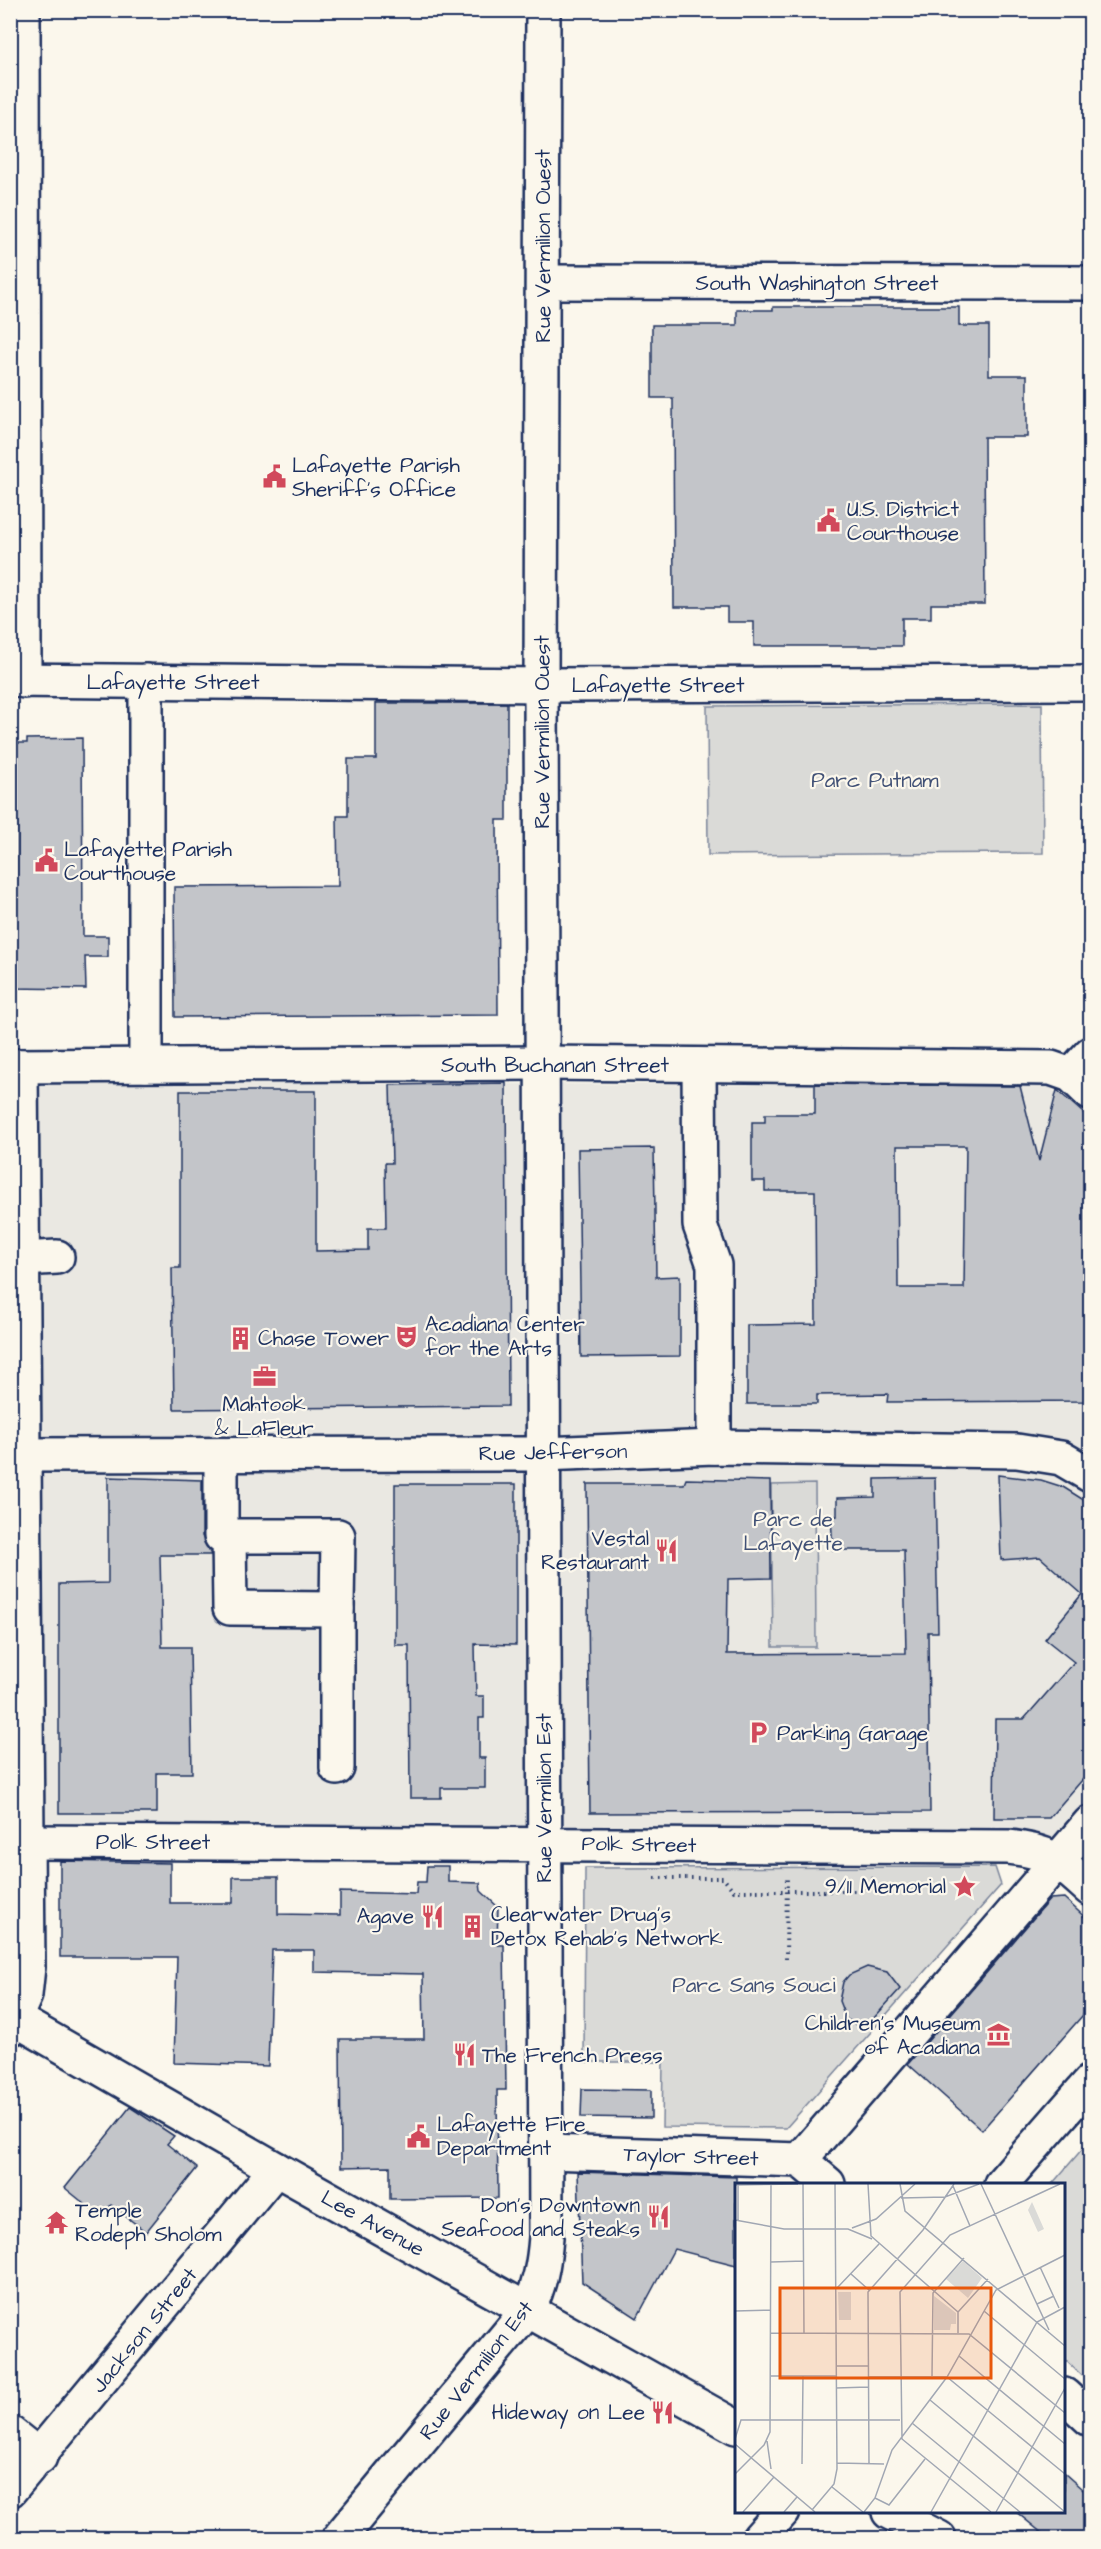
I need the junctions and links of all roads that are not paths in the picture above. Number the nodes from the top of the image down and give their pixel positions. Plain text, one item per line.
1 (23, 10) edge
2 (543, 10) edge
3 (17, 277) edge
4 (543, 282) junction
5 (1090, 283) edge
6 (17, 681) edge
7 (146, 681) junction
8 (1090, 683) edge
9 (541, 685) junction
10 (543, 1064) junction
11 (146, 1065) junction
12 (699, 1065) junction
13 (16, 1066) edge
14 (1084, 1074) edge
15 (57, 1257) dead end
16 (23, 1259) junction
17 (714, 1447) junction
18 (543, 1454) junction
19 (18, 1455) edge
20 (233, 1455) junction
21 (1090, 1475) edge
22 (237, 1536) junction
23 (337, 1609) junction
24 (337, 1768) dead end
25 (1090, 1823) edge
26 (29, 1842) junction
27 (544, 1843) junction
28 (1058, 1860) junction
29 (1090, 1889) edge
30 (12, 2022) edge
31 (1090, 2082) edge
32 (546, 2152) junction
33 (800, 2160) junction
34 (276, 2169) junction
35 (827, 2183) edge
36 (1002, 2183) edge
37 (528, 2310) junction
38 (1065, 2396) edge
39 (1090, 2419) edge
40 (735, 2426) edge
41 (10, 2433) edge
42 (40, 2457) junction
43 (10, 2490) edge
44 (780, 2513) edge
45 (893, 2513) edge
46 (339, 2538) edge
47 (759, 2538) edge
48 (939, 2538) edge

1 - 3 street
2 - 4 street, Rue Vermilion Ouest
3 - 6 street
4 - 5 street, South Washington Street
4 - 9 street, Rue Vermilion Ouest
6 - 7 street, Lafayette Street
7 - 9 street, Lafayette Street
7 - 11 street
8 - 9 street, Lafayette Street
9 - 10 street, Rue Vermilion Ouest
10 - 11 street, South Buchanan Street
10 - 12 street, South Buchanan Street
10 - 18 street, Rue Vermilion Ouest
11 - 13 street, South Buchanan Street
12 - 14 street, South Buchanan Street
12 - 17 street
13 - 16 street
15 - 16 street
16 - 19 street
17 - 18 street, Rue Jefferson
17 - 21 street, Rue Jefferson
18 - 20 street, Rue Jefferson
18 - 27 street, Rue Vermilion Est
19 - 20 street, Rue Jefferson
19 - 26 street
20 - 22 street
22 - 23 street
22 - 23 street
23 - 24 street
25 - 28 street
26 - 27 street, Polk Street
26 - 30 street
27 - 28 street, Polk Street
27 - 32 street, Rue Vermilion Est
28 - 29 street, Polk Street
28 - 33 street
30 - 34 street, Lee Avenue
31 - 36 street
32 - 33 street, Taylor Street
32 - 37 street, Rue Vermilion Est
33 - 35 street
34 - 37 street, Lee Avenue
34 - 42 street, Jackson Street
37 - 40 street, Lee Avenue
37 - 46 street, Rue Vermilion Est
38 - 39 street
41 - 42 street
42 - 43 street, Jackson Street
44 - 47 street
45 - 48 street

